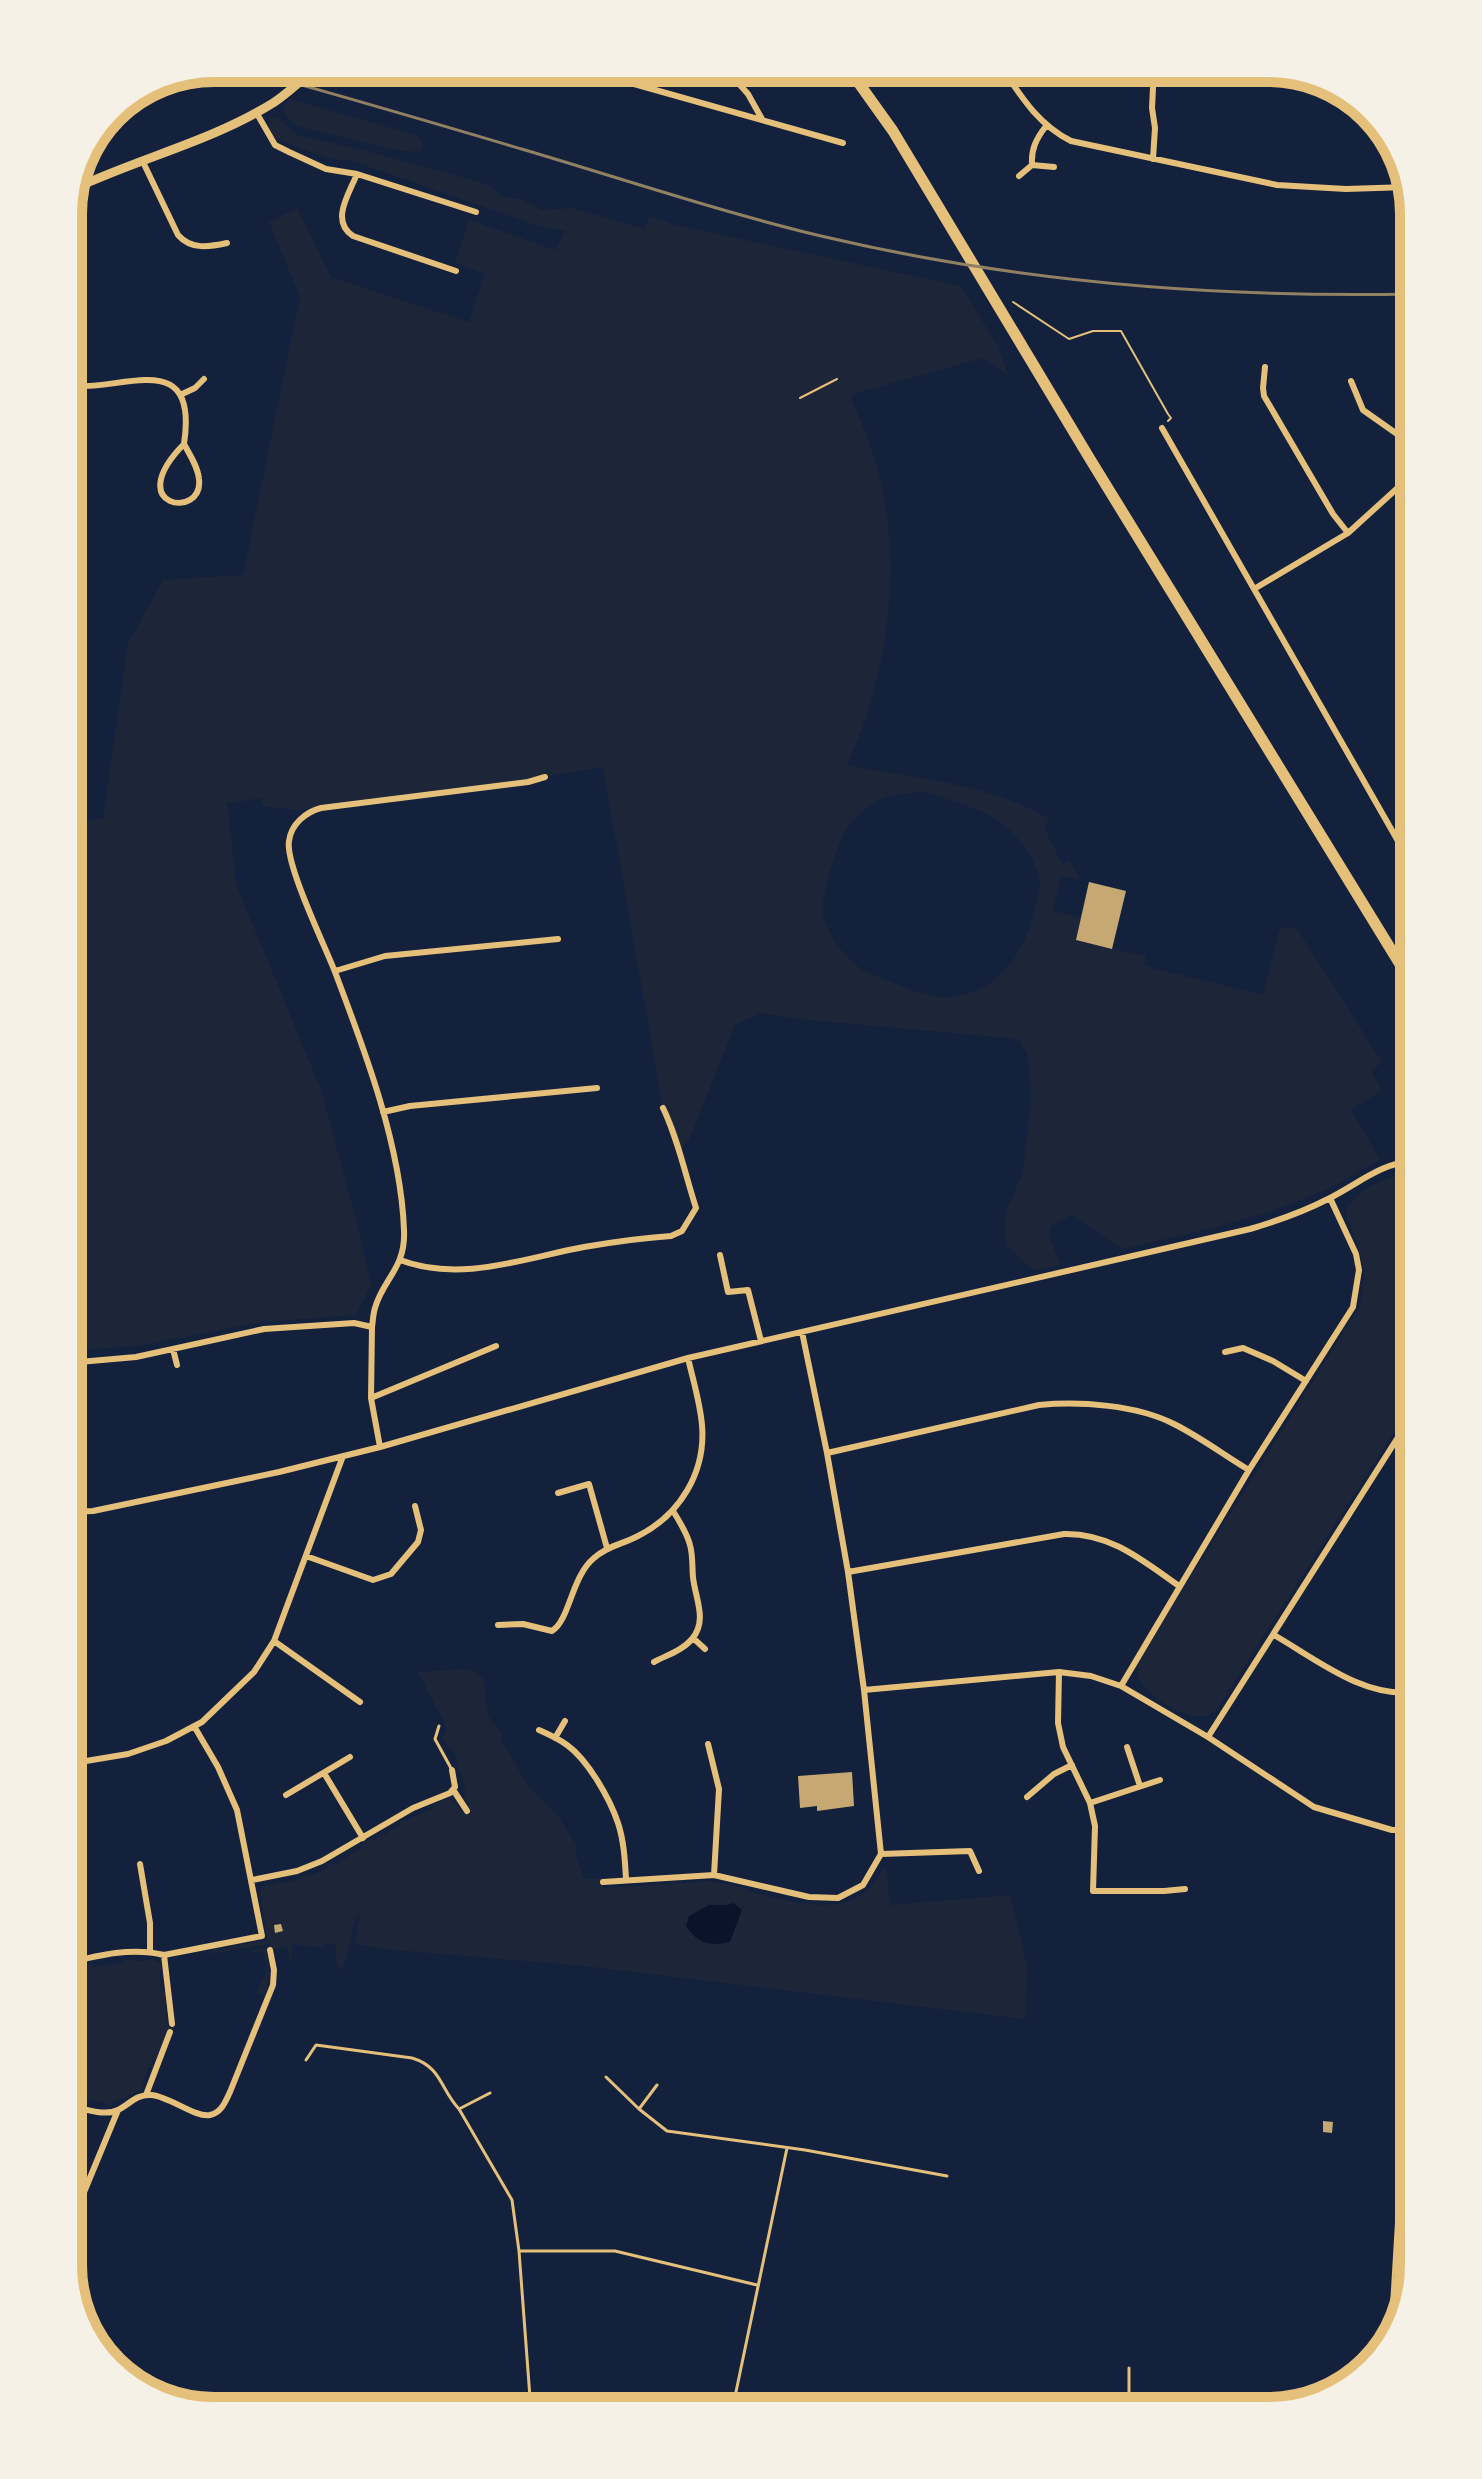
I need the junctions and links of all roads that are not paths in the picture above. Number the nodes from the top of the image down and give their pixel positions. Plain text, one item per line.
1 (300, 82) edge
2 (627, 82) edge
3 (737, 82) edge
4 (858, 82) edge
5 (1011, 82) edge
6 (1153, 82) edge
7 (256, 112) junction
8 (762, 119) junction
9 (1046, 126) junction
10 (843, 143) dead end
11 (1153, 159) junction
12 (143, 162) junction
13 (1032, 165) junction
14 (1054, 167) dead end
15 (357, 174) junction
16 (1019, 176) dead end
17 (85, 184) edge
18 (1397, 187) edge
19 (476, 212) dead end
20 (227, 243) dead end
21 (456, 271) dead end
22 (1265, 367) dead end
23 (204, 379) dead end
24 (1351, 381) dead end
25 (82, 388) edge
26 (180, 395) junction
27 (1162, 428) road end
28 (1400, 438) edge
29 (184, 444) junction
30 (1399, 487) edge
31 (1348, 533) junction
32 (1254, 589) junction
33 (545, 777) dead end
34 (1400, 844) edge
35 (558, 939) dead end
36 (1400, 964) edge
37 (335, 971) junction
38 (597, 1088) dead end
39 (663, 1108) dead end
40 (383, 1112) junction
41 (1400, 1162) edge
42 (1330, 1198) junction
43 (720, 1255) dead end
44 (400, 1260) junction
45 (372, 1327) junction
46 (802, 1332) junction
47 (761, 1341) junction
48 (496, 1346) dead end
49 (173, 1349) junction
50 (1225, 1352) dead end
51 (688, 1358) junction
52 (82, 1362) edge
53 (177, 1365) dead end
54 (1306, 1381) junction
55 (371, 1398) junction
56 (1400, 1434) edge
57 (380, 1447) junction
58 (827, 1453) junction
59 (343, 1456) junction
60 (1249, 1470) junction
61 (558, 1493) dead end
62 (415, 1506) dead end
63 (82, 1511) edge
64 (673, 1511) junction
65 (607, 1548) junction
66 (306, 1556) junction
67 (848, 1572) junction
68 (1179, 1586) junction
69 (498, 1625) dead end
70 (1274, 1635) junction
71 (693, 1638) junction
72 (274, 1641) junction
73 (705, 1649) dead end
74 (654, 1662) dead end
75 (1059, 1672) junction
76 (1121, 1686) junction
77 (864, 1690) junction
78 (1400, 1692) edge
79 (360, 1702) dead end
80 (565, 1721) dead end
81 (194, 1726) junction
82 (439, 1726) dead end
83 (539, 1730) dead end
84 (1208, 1737) junction
85 (555, 1738) junction
86 (708, 1744) dead end
87 (1127, 1747) dead end
88 (350, 1757) dead end
89 (82, 1762) edge
90 (1072, 1765) junction
91 (452, 1770) joint
92 (324, 1773) junction
93 (1160, 1780) dead end
94 (1140, 1786) junction
95 (454, 1791) junction
96 (286, 1795) dead end
97 (1027, 1797) dead end
98 (1090, 1803) junction
99 (467, 1811) dead end
100 (1400, 1830) edge
101 (363, 1838) junction
102 (881, 1854) junction
103 (140, 1864) dead end
104 (979, 1871) dead end
105 (714, 1875) junction
106 (626, 1879) junction
107 (252, 1880) junction
108 (603, 1882) dead end
109 (1185, 1889) dead end
110 (270, 1950) dead end
111 (150, 1952) junction
112 (164, 1955) junction
113 (82, 1960) edge
114 (306, 2060) dead end
115 (606, 2077) dead end
116 (657, 2085) dead end
117 (490, 2093) dead end
118 (146, 2095) junction
119 (82, 2108) edge
120 (459, 2109) junction
121 (639, 2109) junction
122 (118, 2110) junction
123 (787, 2147) junction
124 (1400, 2164) edge
125 (947, 2176) dead end
126 (82, 2197) edge
127 (519, 2251) junction
128 (757, 2285) junction
129 (1391, 2313) edge
130 (1129, 2368) dead end
131 (530, 2397) edge
132 (735, 2397) edge
133 (1129, 2397) edge

1 - 7 main road
2 - 8 street
3 - 8 street
4 - 36 highway
5 - 9 street
6 - 11 street
7 - 12 main road
7 - 15 street
8 - 10 street
9 - 11 street
9 - 13 street
11 - 18 street
12 - 17 main road
12 - 20 street
13 - 14 street
13 - 16 street
15 - 19 street
15 - 21 street
22 - 31 street
23 - 26 street
24 - 28 street
25 - 26 street
26 - 29 street
27 - 32 street
29 - 29 street
30 - 31 street
31 - 32 street
32 - 34 street
33 - 37 street
35 - 37 street
37 - 40 street
38 - 40 street
39 - 44 street
40 - 44 street
41 - 42 street
42 - 46 street
42 - 54 street
43 - 47 street
44 - 45 street
45 - 49 street
45 - 55 street
46 - 47 street
46 - 58 street
47 - 51 street
48 - 55 street
49 - 52 street
49 - 53 street
50 - 54 street
51 - 57 street
51 - 64 street
54 - 60 street
55 - 57 street
56 - 70 street
57 - 59 street
58 - 60 street
58 - 67 street
59 - 63 street
59 - 66 street
60 - 68 street
61 - 65 street
62 - 66 street
64 - 65 street
64 - 71 street
65 - 69 street
66 - 72 street
67 - 68 street
67 - 77 street
68 - 76 street
70 - 78 street
70 - 84 street
71 - 73 street
71 - 74 street
72 - 79 street
72 - 81 street
75 - 76 street
75 - 77 street
75 - 90 street
76 - 84 street
77 - 102 street
80 - 85 street
81 - 89 street
81 - 107 street
82 - 91 lane
83 - 85 street
84 - 100 street
85 - 106 street
86 - 105 street
87 - 94 street
88 - 92 street
90 - 97 street
90 - 98 street
91 - 95 street
92 - 96 street
92 - 101 street
93 - 94 street
94 - 98 street
95 - 99 street
95 - 101 street
98 - 109 street
101 - 107 street
102 - 104 street
102 - 105 street
103 - 111 street
105 - 106 street
106 - 108 street
107 - 112 street
110 - 118 street
111 - 112 street
111 - 113 street
112 - 118 street
114 - 120 lane
115 - 121 lane
116 - 121 lane
117 - 120 lane
118 - 122 street
119 - 122 street
120 - 127 lane
121 - 123 lane
122 - 126 street
123 - 125 lane
123 - 128 lane
124 - 129 lane
127 - 128 lane
127 - 131 lane
128 - 132 lane
130 - 133 lane

